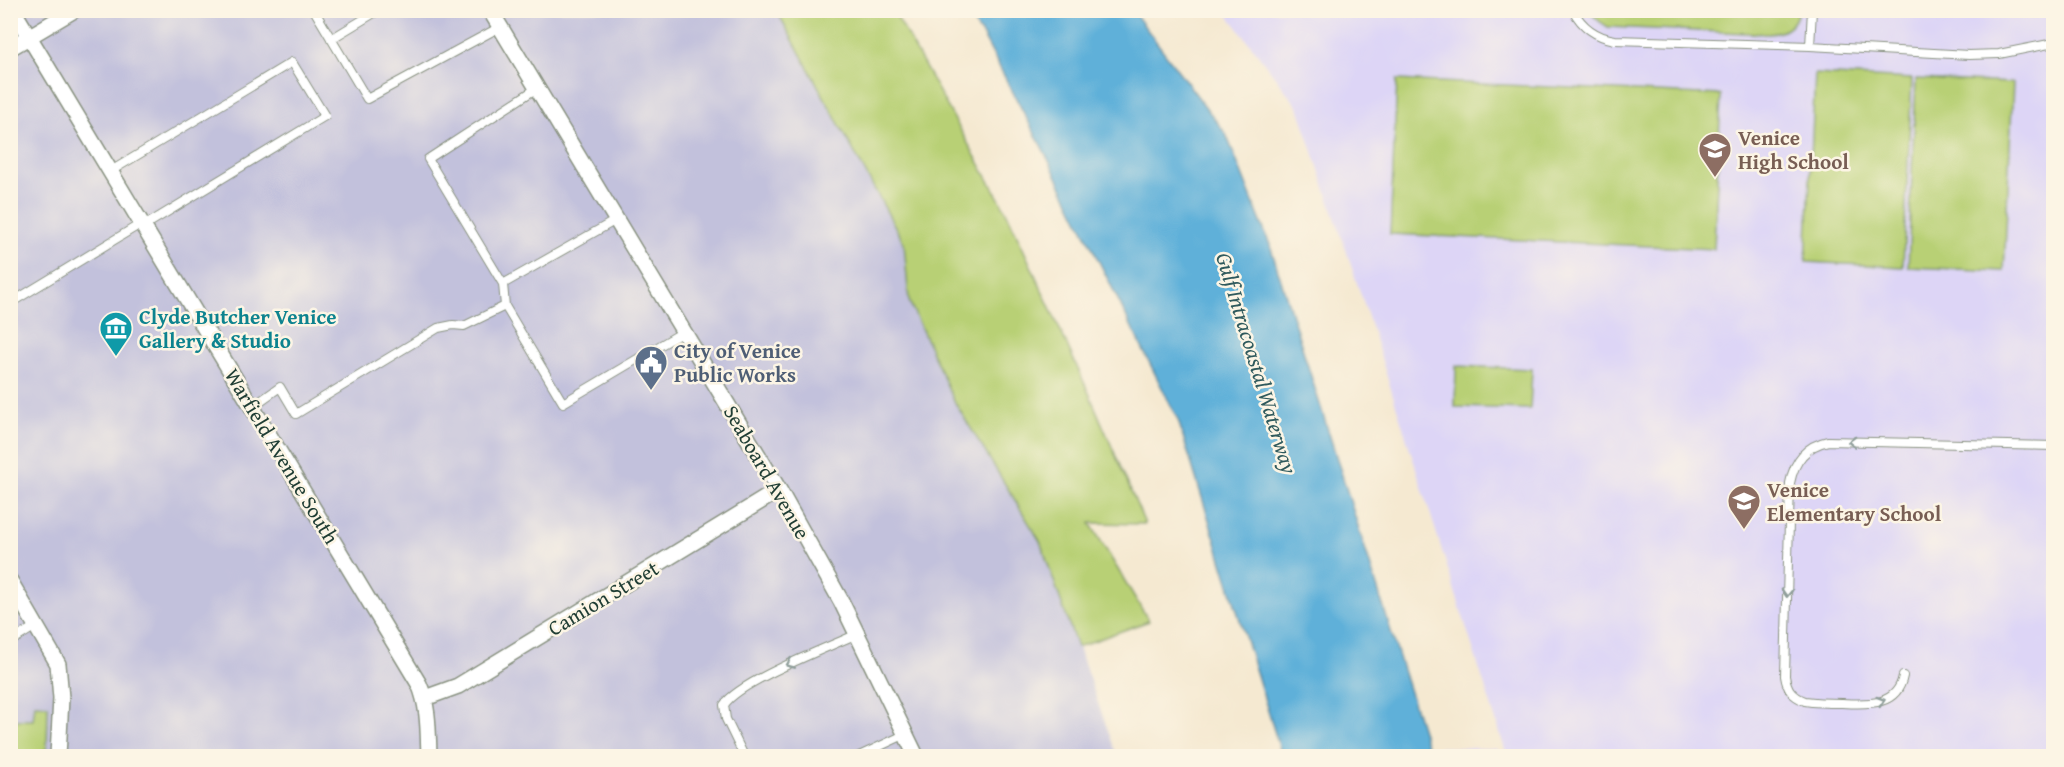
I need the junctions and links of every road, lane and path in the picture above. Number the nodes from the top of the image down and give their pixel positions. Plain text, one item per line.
1 (13, 10) edge
2 (74, 10) edge
3 (314, 10) edge
4 (379, 10) edge
5 (490, 10) edge
6 (1573, 10) edge
7 (1812, 10) edge
8 (500, 27) junction
9 (30, 37) junction
10 (331, 39) junction
11 (2054, 43) edge
12 (1810, 46) junction
13 (10, 48) edge
14 (537, 88) junction
15 (111, 171) junction
16 (616, 220) junction
17 (143, 224) junction
18 (503, 284) junction
19 (10, 288) edge
20 (505, 306) junction
21 (683, 332) junction
22 (252, 406) junction
23 (2054, 446) edge
24 (778, 490) junction
25 (10, 580) edge
26 (37, 625) junction
27 (857, 633) junction
28 (10, 642) edge
29 (1903, 676) dead end
30 (425, 698) junction
31 (906, 734) junction
32 (58, 756) edge
33 (429, 756) edge
34 (744, 756) edge
35 (860, 756) edge
36 (916, 756) edge

1 - 9 street, Warfield Avenue South
2 - 9 street
3 - 10 lane
4 - 10 lane
5 - 8 street, Seaboard Avenue
6 - 12 lane
7 - 12 lane
8 - 10 lane
8 - 14 street, Seaboard Avenue
9 - 13 street
9 - 15 street, Warfield Avenue South
11 - 12 lane
14 - 16 street, Seaboard Avenue
14 - 18 lane
15 - 17 street, Warfield Avenue South
15 - 17 lane
16 - 18 lane
16 - 21 street, Seaboard Avenue
17 - 19 lane
17 - 22 street, Warfield Avenue South
18 - 20 lane
20 - 21 lane
20 - 22 lane
21 - 24 street, Seaboard Avenue
22 - 30 street, Warfield Avenue South
23 -> 29 lane
24 - 27 street, Seaboard Avenue
24 - 30 street, Camion Street
25 - 26 street
26 - 28 lane
26 - 32 street
27 - 31 street, Seaboard Avenue
27 -> 34 lane
30 - 33 street, Warfield Avenue South
31 - 35 lane
31 - 36 street, Seaboard Avenue

